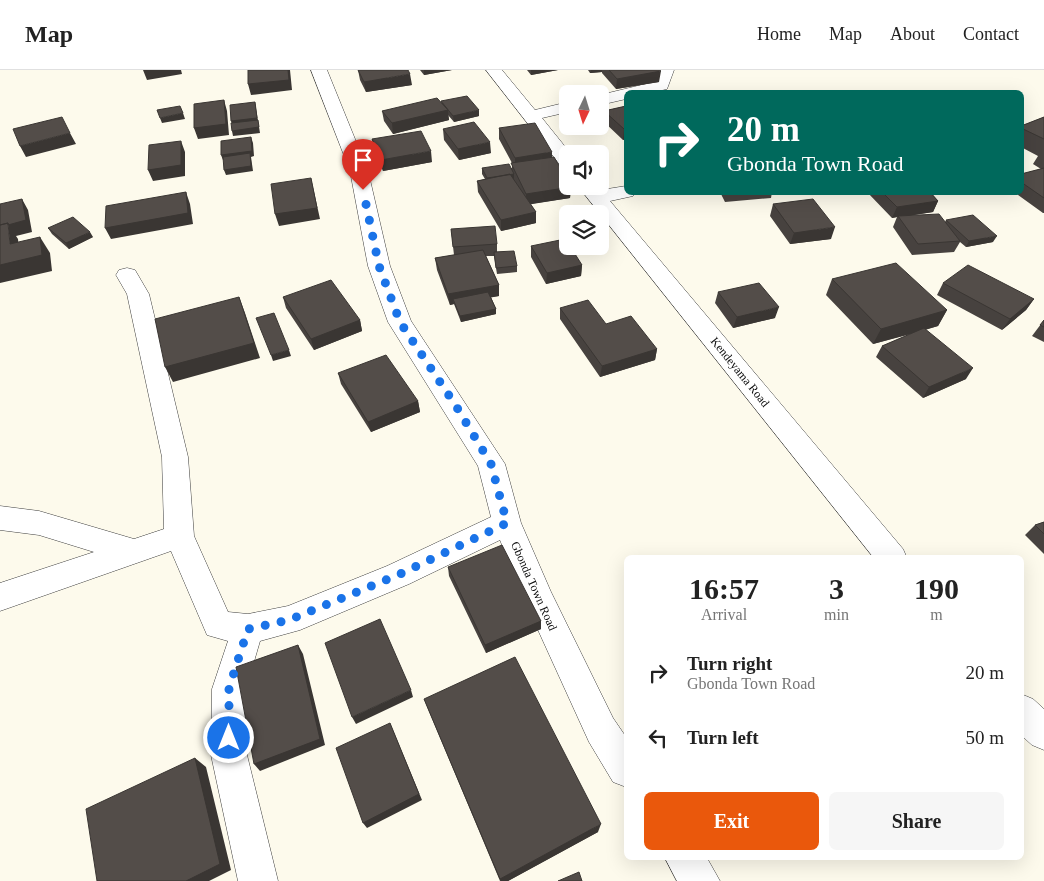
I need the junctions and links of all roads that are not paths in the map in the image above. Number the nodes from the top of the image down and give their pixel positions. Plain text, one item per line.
1 (319, 70) edge
2 (494, 70) edge
3 (666, 70) edge
4 (641, 90) edge
5 (624, 94) edge
6 (609, 98) edge
7 (559, 109) edge
8 (530, 116) junction
9 (559, 151) edge
10 (609, 192) edge
11 (624, 192) edge
12 (594, 195) edge
13 (127, 275) dead end
14 (0, 518) edge
15 (507, 523) junction
16 (179, 536) junction
17 (133, 551) junction
18 (890, 555) edge
19 (0, 597) edge
20 (248, 629) junction
21 (1024, 714) edge
22 (1044, 733) edge
23 (624, 766) edge
24 (685, 860) edge
25 (258, 881) edge
26 (700, 881) edge

1 - 15 street, Gbonda Town Road
2 - 8 street
3 - 4 street
5 - 6 street
7 - 8 street
8 - 9 street
10 - 11 street
12 - 18 street, Kendeyama Road
13 - 16 street
14 - 17 street
15 - 20 street
15 - 23 street, Gbonda Town Road
16 - 17 street
16 - 20 street
17 - 19 street
20 - 25 street
21 - 22 street
24 - 26 street

